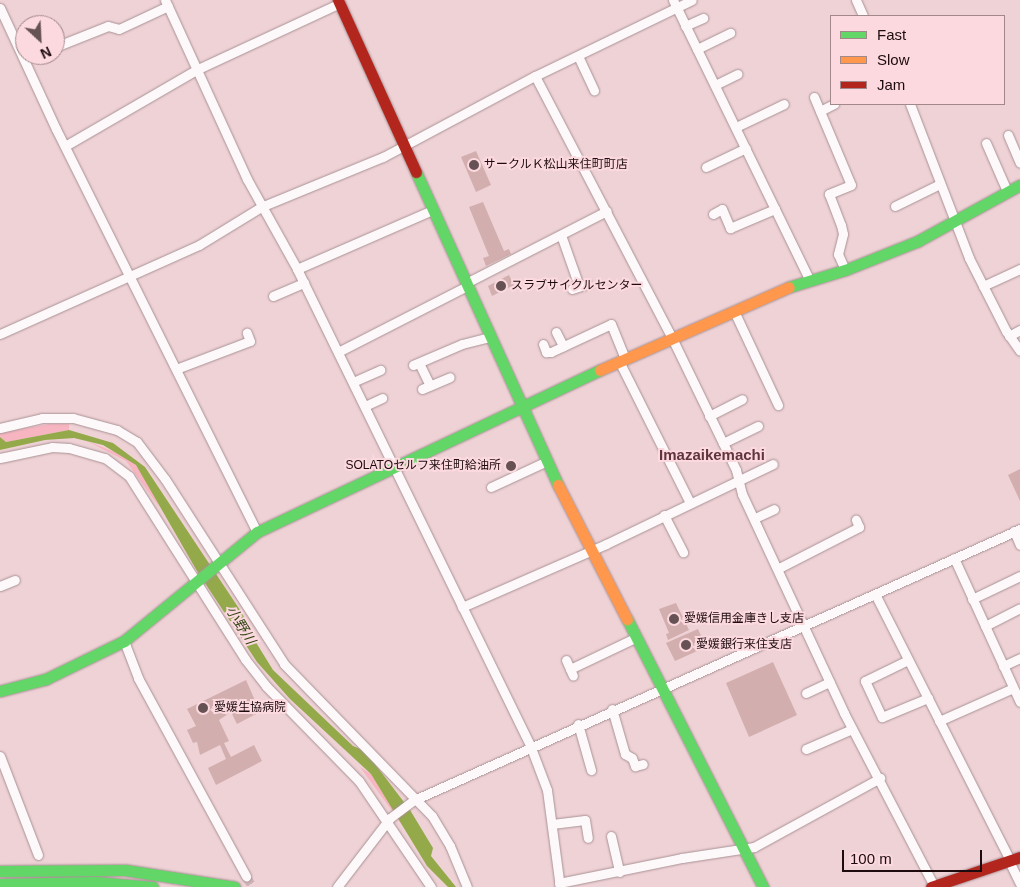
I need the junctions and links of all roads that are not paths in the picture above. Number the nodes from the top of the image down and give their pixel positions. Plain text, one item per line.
1 (692, 0) edge
2 (856, 0) edge
3 (339, 1) edge
4 (167, 3) edge
5 (674, 4) edge
6 (0, 8) edge
7 (863, 15) edge
8 (703, 18) dead end
9 (685, 26) junction
10 (730, 33) dead end
11 (15, 40) edge
12 (65, 43) edge
13 (697, 49) junction
14 (578, 56) junction
15 (27, 65) edge
16 (198, 69) junction
17 (738, 74) dead end
18 (535, 76) junction
19 (716, 85) junction
20 (594, 91) dead end
21 (814, 97) dead end
22 (784, 104) dead end
23 (832, 105) edge
24 (910, 105) edge
25 (820, 111) junction
26 (736, 127) junction
27 (1008, 135) dead end
28 (986, 143) dead end
29 (65, 146) junction
30 (404, 146) junction
31 (746, 148) junction
32 (1020, 162) edge
33 (706, 167) dead end
34 (940, 184) junction
35 (1020, 185) edge
36 (1007, 191) junction
37 (894, 206) dead end
38 (261, 207) junction
39 (775, 209) junction
40 (433, 210) junction
41 (607, 211) junction
42 (713, 214) dead end
43 (957, 220) junction
44 (560, 235) junction
45 (297, 269) junction
46 (1020, 269) edge
47 (845, 270) junction
48 (131, 276) junction
49 (809, 279) junction
50 (304, 283) junction
51 (466, 284) junction
52 (579, 286) dead end
53 (983, 286) junction
54 (272, 296) dead end
55 (734, 311) junction
56 (1020, 330) edge
57 (556, 332) dead end
58 (248, 333) dead end
59 (0, 334) edge
60 (671, 336) junction
61 (1009, 336) junction
62 (490, 337) junction
63 (543, 344) dead end
64 (563, 346) junction
65 (1020, 351) edge
66 (338, 352) junction
67 (622, 360) junction
68 (176, 369) junction
69 (380, 370) dead end
70 (450, 377) dead end
71 (353, 382) junction
72 (382, 398) dead end
73 (742, 399) dead end
74 (778, 405) dead end
75 (365, 406) junction
76 (522, 408) junction
77 (710, 416) junction
78 (1, 424) edge
79 (758, 426) dead end
80 (723, 443) junction
81 (0, 458) edge
82 (547, 461) junction
83 (773, 464) dead end
84 (395, 468) junction
85 (738, 481) junction
86 (492, 487) dead end
87 (690, 503) junction
88 (774, 509) dead end
89 (664, 515) junction
90 (755, 518) junction
91 (856, 520) dead end
92 (1017, 530) edge
93 (257, 532) junction
94 (1020, 545) edge
95 (592, 550) junction
96 (683, 552) dead end
97 (954, 558) junction
98 (216, 565) junction
99 (778, 568) junction
100 (1020, 576) edge
101 (15, 580) dead end
102 (196, 580) junction
103 (0, 586) edge
104 (875, 594) junction
105 (972, 599) junction
106 (462, 607) junction
107 (1020, 608) edge
108 (805, 624) junction
109 (985, 626) junction
110 (637, 637) junction
111 (124, 641) junction
112 (1020, 658) edge
113 (908, 660) junction
114 (1003, 666) junction
115 (570, 669) dead end
116 (830, 682) junction
117 (662, 688) junction
118 (1015, 688) edge
119 (0, 691) edge
120 (806, 692) dead end
121 (928, 698) junction
122 (1020, 702) edge
123 (612, 710) junction
124 (939, 721) junction
125 (578, 724) junction
126 (852, 729) junction
127 (530, 745) junction
128 (806, 749) dead end
129 (0, 756) edge
130 (643, 764) dead end
131 (591, 770) dead end
132 (3, 774) edge
133 (880, 778) junction
134 (411, 801) junction
135 (388, 820) junction
136 (552, 824) junction
137 (611, 836) dead end
138 (588, 838) dead end
139 (744, 848) junction
140 (38, 855) dead end
141 (1013, 859) edge
142 (0, 871) edge
143 (620, 872) junction
144 (246, 876) tunnel mouth
145 (1018, 883) edge
146 (0, 884) edge
147 (560, 885) edge
148 (932, 886) edge
149 (153, 887) edge
150 (235, 887) edge
151 (337, 887) edge
152 (431, 887) edge
153 (467, 887) edge
154 (763, 887) edge

1 - 5 street
2 - 7 street
3 - 16 street
3 - 30 main road
4 - 12 street
4 - 16 street
5 - 9 street
5 - 14 street
6 - 11 street
8 - 9 street
9 - 13 street
10 - 13 street
13 - 19 street
14 - 18 street
14 - 20 street
15 - 29 street
16 - 29 street
16 - 38 street
17 - 19 street
18 - 30 street
18 - 41 street
19 - 26 street
21 - 25 street
22 - 26 street
23 - 25 street
24 - 34 street
25 - 47 street
26 - 31 street
27 - 32 street
28 - 36 street
29 - 48 street
30 - 38 street
30 - 40 main road
31 - 33 street
31 - 39 street
34 - 37 street
34 - 43 street
35 - 36 main road
36 - 43 main road
38 - 45 street
38 - 48 street
39 - 42 street
39 - 49 street
40 - 45 street
40 - 51 main road
41 - 44 street
41 - 60 street
43 - 47 main road
43 - 53 street
44 - 51 street
44 - 52 street
45 - 50 street
46 - 53 street
47 - 49 main road
48 - 59 street
48 - 68 street
49 - 55 main road
50 - 54 street
50 - 66 street
51 - 62 main road
51 - 66 street
53 - 61 street
55 - 60 main road
55 - 74 street
56 - 61 street
57 - 64 street
58 - 68 street
60 - 67 main road
60 - 77 street
61 - 65 street
62 - 70 street
62 - 76 main road
63 - 64 street
64 - 67 street
66 - 71 street
67 - 76 main road
67 - 87 street
68 - 93 street
69 - 71 street
71 - 75 street
72 - 75 street
73 - 77 street
75 - 84 street
76 - 82 main road
76 - 84 main road
77 - 80 street
78 - 98 street
79 - 80 street
80 - 85 street
81 - 102 street
82 - 86 street
82 - 95 main road
83 - 85 street
84 - 93 main road
84 - 106 street
85 - 87 street
85 - 90 street
87 - 89 street
88 - 90 street
89 - 95 street
89 - 96 street
90 - 99 street
91 - 99 street
92 - 94 street
92 - 97 street
93 - 98 main road
95 - 106 street
95 - 110 main road
97 - 104 street
97 - 105 street
98 - 102 main road
98 - 134 street
99 - 108 street
100 - 105 street
101 - 103 street
102 - 111 main road
102 - 135 street
104 - 108 street
104 - 113 street
105 - 109 street
106 - 127 street
107 - 109 street
108 - 116 street
108 - 117 street
109 - 114 street
110 - 115 street
110 - 117 main road
111 - 119 main road
111 - 144 street
112 - 114 street
113 - 121 street
113 - 121 street
114 - 118 street
116 - 120 street
116 - 126 street
117 - 123 street
117 - 139 main road
118 - 122 street
118 - 124 street
121 - 124 street
123 - 125 street
123 - 130 street
124 - 141 street
125 - 127 street
125 - 131 street
126 - 128 street
126 - 133 street
127 - 134 street
127 - 136 street
129 - 132 street
132 - 140 street
133 - 139 street
133 - 148 street
134 - 135 street
134 - 153 street
135 - 151 street
135 - 152 street
136 - 138 street
136 - 147 street
137 - 143 street
139 - 143 street
139 - 154 main road
141 - 145 street
141 - 148 main road
142 - 150 main road
143 - 147 street
146 - 149 main road

